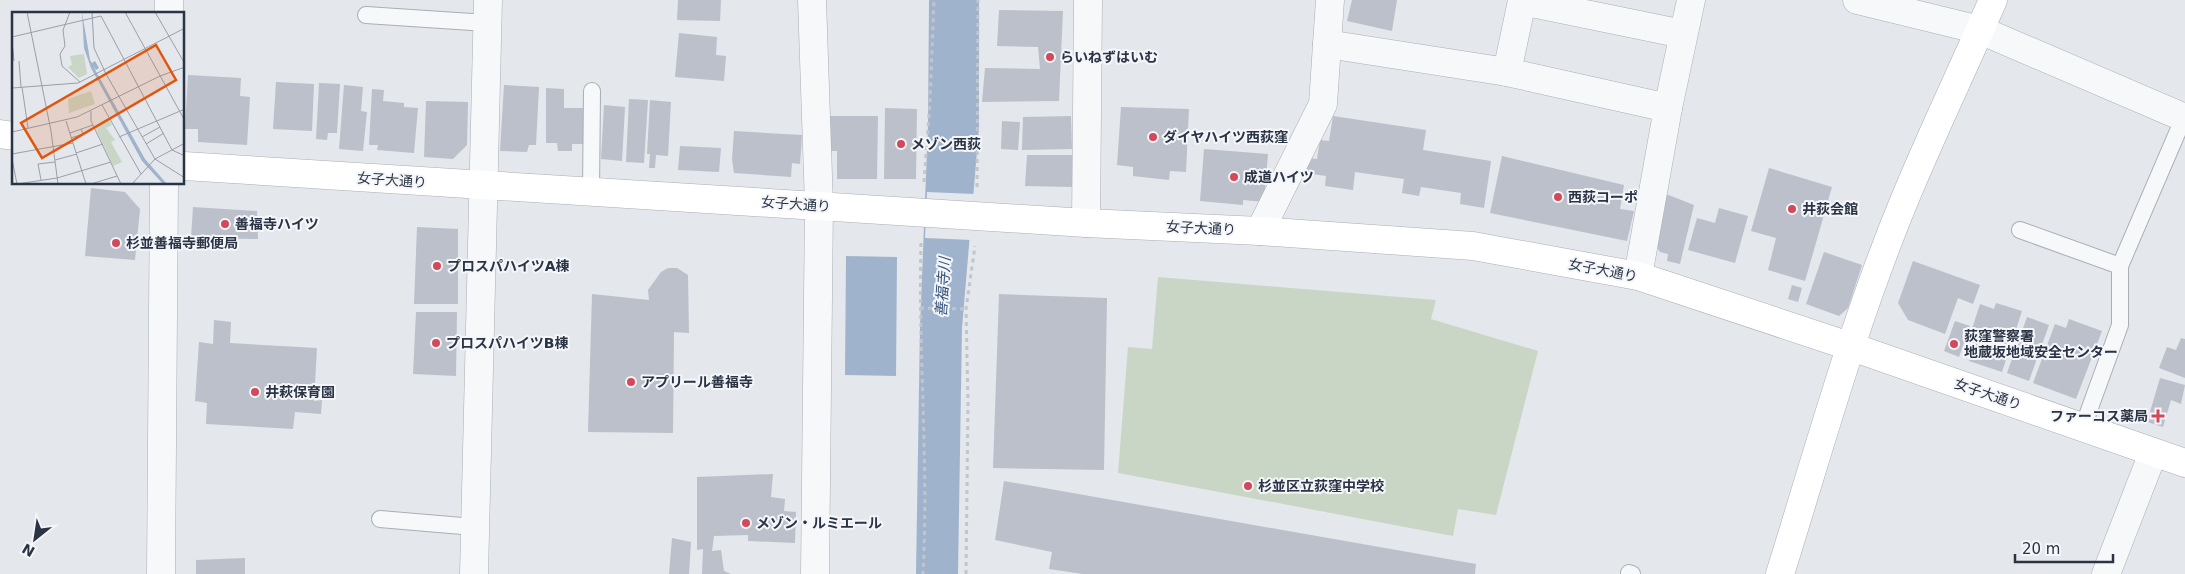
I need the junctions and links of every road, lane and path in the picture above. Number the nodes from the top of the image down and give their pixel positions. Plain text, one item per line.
1 (812, 0) edge
2 (934, 0) edge
3 (978, 0) edge
4 (1088, 0) edge
5 (1330, 0) edge
6 (1691, 0) edge
7 (1857, 0) edge
8 (1993, 0) edge
9 (488, 12) edge
10 (366, 15) dead end
11 (1980, 30) junction
12 (1683, 34) junction
13 (1327, 44) junction
14 (1507, 72) junction
15 (592, 91) dead end
16 (1668, 108) junction
17 (2184, 118) edge
18 (185, 166) edge
19 (164, 185) edge
20 (484, 186) junction
21 (591, 191) junction
22 (819, 205) junction
23 (922, 212) junction
24 (977, 216) junction
25 (1086, 223) junction
26 (2020, 230) dead end
27 (1260, 231) junction
28 (976, 245) dead end
29 (2120, 266) junction
30 (1638, 276) junction
31 (921, 308) junction
32 (966, 308) junction
33 (1852, 347) junction
34 (2083, 427) junction
35 (2154, 453) junction
36 (2185, 463) edge
37 (380, 519) dead end
38 (474, 527) junction
39 (161, 574) edge
40 (474, 574) edge
41 (815, 574) edge
42 (923, 574) edge
43 (966, 574) edge
44 (1780, 574) edge
45 (2106, 574) edge

1 - 22 street
2 - 23 path
3 - 24 path
4 - 25 street
5 - 13 street
6 - 12 street
7 - 11 street
8 - 11 main road
9 - 10 lane
9 - 20 street
11 - 17 street
11 - 33 main road
12 - 14 street
12 - 16 street
13 - 14 street
13 - 27 street
14 - 16 street
15 - 21 lane
16 - 30 street
17 - 29 lane
18 - 20 main road, 女子大通り
19 - 39 street
20 - 21 main road, 女子大通り
20 - 38 street
21 - 22 main road, 女子大通り
22 - 23 main road, 女子大通り
22 - 41 street
23 - 24 main road, 女子大通り
23 - 31 path
24 - 25 main road, 女子大通り
25 - 27 main road, 女子大通り
26 - 29 lane
27 - 30 main road, 女子大通り
28 - 32 path
29 - 34 lane
30 - 33 main road, 女子大通り
31 - 32 path
31 - 42 path
32 - 43 path
33 - 34 main road, 女子大通り
33 - 44 main road
34 - 35 main road, 女子大通り
35 - 36 main road, 女子大通り
35 - 45 street
37 - 38 lane
38 - 40 street

